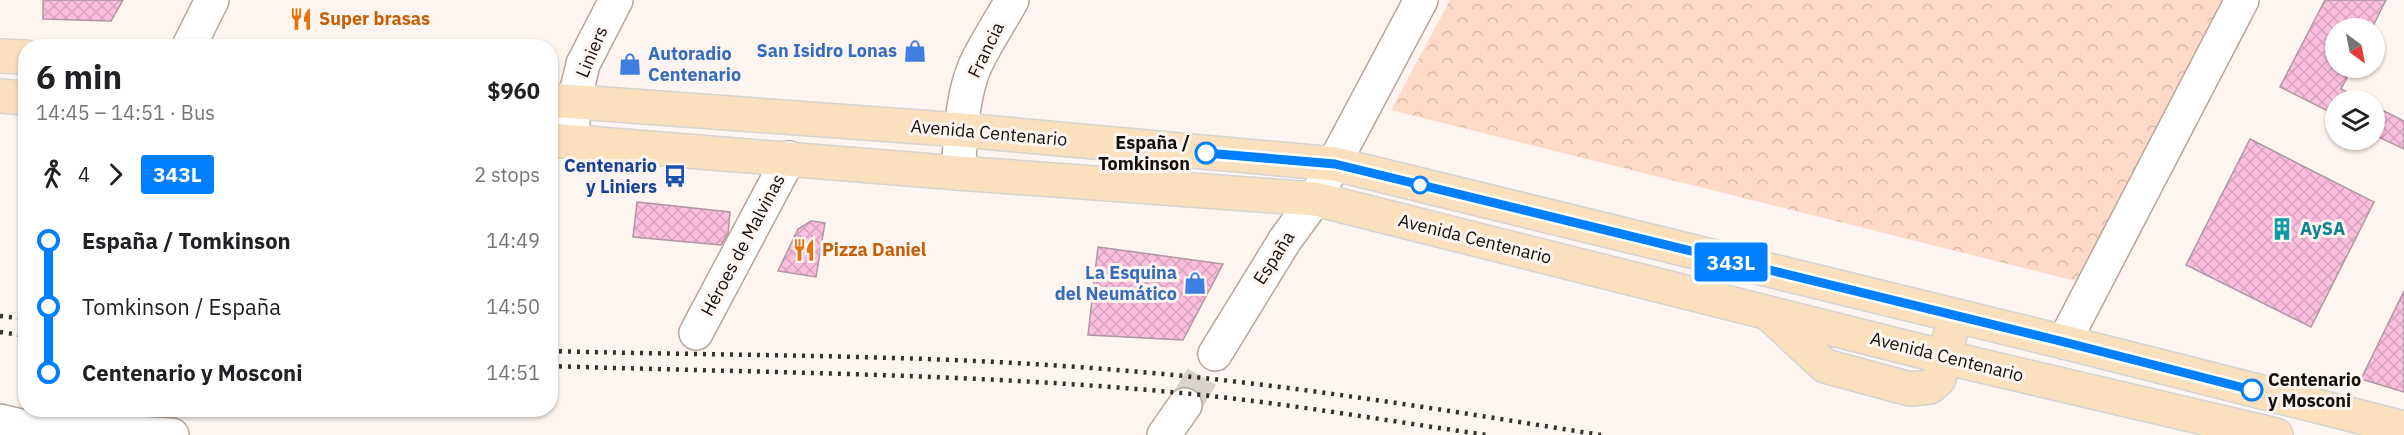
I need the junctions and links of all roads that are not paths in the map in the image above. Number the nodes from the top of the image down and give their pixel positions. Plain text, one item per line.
1 (212, 0) edge
2 (616, 0) edge
3 (1011, 0) edge
4 (1421, 0) edge
5 (2242, 0) edge
6 (192, 39) edge
7 (0, 56) edge
8 (18, 57) edge
9 (0, 96) edge
10 (18, 97) edge
11 (562, 101) edge
12 (961, 130) junction
13 (561, 141) edge
14 (789, 158) junction
15 (1335, 164) junction
16 (958, 173) junction
17 (1315, 199) junction
18 (1955, 317) junction
19 (696, 333) dead end
20 (2064, 342) junction
21 (1215, 354) tunnel mouth
22 (1944, 357) junction
23 (1185, 405) tunnel mouth
24 (0, 421) edge
25 (2404, 428) edge
26 (172, 435) edge
27 (1164, 435) edge
28 (2276, 435) edge

1 - 6 street
2 - 11 street, Liniers
3 - 12 street, Francia
4 - 15 street, España
5 - 20 street
7 - 8 main road
9 - 10 main road
11 - 12 main road, Avenida Centenario
11 - 13 street, Liniers
12 - 15 main road, Avenida Centenario
12 - 16 street, Francia
13 - 14 main road, Avenida Centenario
14 - 16 main road, Avenida Centenario
14 - 19 street, Héroes de Malvinas
15 - 17 street, España
15 - 18 main road, Avenida Centenario
16 - 17 main road, Avenida Centenario
17 - 21 street, España
17 - 22 main road, Avenida Centenario
18 - 20 main road, Avenida Centenario
18 - 22 main road
20 - 25 main road, Avenida Centenario
22 - 28 main road, Avenida Centenario
23 - 27 street
24 - 26 street

